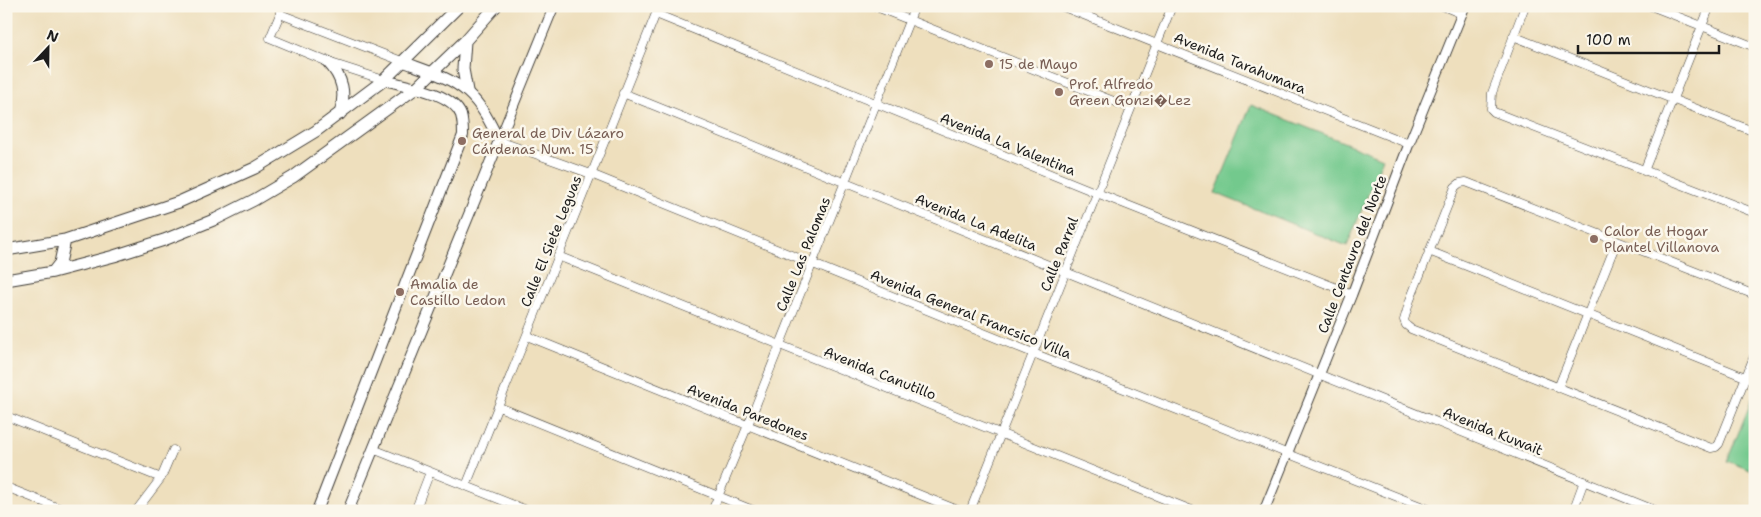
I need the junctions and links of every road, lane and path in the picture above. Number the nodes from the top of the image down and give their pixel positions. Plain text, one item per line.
1 (459, 6) edge
2 (496, 6) edge
3 (554, 6) edge
4 (874, 6) edge
5 (916, 6) edge
6 (1061, 6) edge
7 (1172, 6) edge
8 (1443, 6) edge
9 (1524, 6) edge
10 (1651, 6) edge
11 (1710, 6) edge
12 (280, 10) edge
13 (658, 10) edge
14 (1463, 10) edge
15 (910, 20) junction
16 (1702, 26) junction
17 (1513, 36) junction
18 (465, 41) junction
19 (1156, 44) junction
20 (1755, 47) edge
21 (328, 62) junction
22 (404, 62) junction
23 (433, 73) junction
24 (384, 80) junction
25 (416, 88) junction
26 (467, 92) junction
27 (624, 93) junction
28 (1672, 100) junction
29 (876, 104) junction
30 (1131, 108) junction
31 (340, 114) junction
32 (1755, 132) edge
33 (499, 141) junction
34 (1409, 144) junction
35 (1644, 171) junction
36 (591, 174) junction
37 (846, 183) junction
38 (1097, 193) junction
39 (1755, 214) edge
40 (65, 240) junction
41 (1616, 241) junction
42 (6, 250) edge
43 (1429, 251) junction
44 (558, 256) junction
45 (812, 264) junction
46 (53, 272) junction
47 (1065, 272) junction
48 (6, 280) edge
49 (1352, 294) junction
50 (1755, 295) edge
51 (1588, 314) junction
52 (527, 336) junction
53 (779, 345) junction
54 (1033, 353) junction
55 (1755, 354) edge
56 (1319, 375) junction
57 (1745, 377) junction
58 (1755, 381) edge
59 (1558, 388) junction
60 (499, 407) junction
61 (6, 416) edge
62 (748, 425) junction
63 (1000, 434) junction
64 (373, 449) junction
65 (174, 450) dead end
66 (1287, 452) junction
67 (430, 472) junction
68 (161, 478) junction
69 (1584, 481) junction
70 (466, 486) junction
71 (6, 487) edge
72 (718, 496) junction
73 (66, 511) edge
74 (136, 511) edge
75 (316, 511) edge
76 (348, 511) edge
77 (415, 511) edge
78 (529, 511) edge
79 (712, 511) edge
80 (755, 511) edge
81 (960, 511) edge
82 (970, 511) edge
83 (1194, 511) edge
84 (1264, 511) edge
85 (1433, 511) edge
86 (1573, 511) edge
87 (1657, 511) edge

1 - 22 main road
2 - 18 main road
3 - 33 street
4 - 15 street
5 - 15 street, Calle Las Palomas
6 - 19 street, Avenida Tarahumara
7 - 19 street, Calle Parral
8 - 14 street
9 - 17 street
10 - 16 street
11 - 16 street
12 - 21 street
12 - 22 street
13 - 27 street, Calle El Siete Leguas
13 - 29 street, Avenida La Valentina
14 - 34 street, Calle Centauro del Norte
15 - 29 street, Calle Las Palomas
15 - 30 street
16 - 20 street
16 - 28 street
17 - 28 street
17 - 35 street
18 - 23 main road
18 - 26 main road
19 - 30 street, Calle Parral
19 - 34 street, Avenida Tarahumara
21 - 24 street
21 - 31 main road
22 - 23 main road
22 - 24 main road
23 - 25 main road
23 - 26 main road
24 - 25 main road
24 - 31 main road
25 - 46 main road
25 - 75 main road
26 - 33 main road
27 - 36 street, Calle El Siete Leguas
27 - 37 street, Avenida La Adelita
28 - 32 street
28 - 35 street
29 - 37 street, Calle Las Palomas
29 - 38 street, Avenida La Valentina
30 - 38 street, Calle Parral
31 - 40 main road
33 - 36 street, Avenida General Francsico Villa
33 - 64 main road
34 - 49 street, Calle Centauro del Norte
35 - 39 street
36 - 44 street, Calle El Siete Leguas
36 - 45 street, Avenida General Francsico Villa
37 - 45 street, Calle Las Palomas
37 - 47 street, Avenida La Adelita
38 - 47 street, Calle Parral
38 - 49 street, Avenida La Valentina
40 - 42 main road
40 - 46 main road
41 - 43 street
41 - 50 street
41 - 51 street
43 - 51 street
43 - 59 street
44 - 52 street, Calle El Siete Leguas
44 - 53 street, Avenida Canutillo
45 - 53 street, Calle Las Palomas
45 - 54 street, Avenida General Francsico Villa
46 - 48 main road
47 - 54 street, Calle Parral
47 - 56 street, Avenida La Adelita
49 - 56 street, Calle Centauro del Norte
51 - 57 street
51 - 59 street
52 - 60 street, Calle El Siete Leguas
52 - 62 street, Avenida Paredones
53 - 62 street, Calle Las Palomas
53 - 63 street, Avenida Canutillo
54 - 63 street, Calle Parral
54 - 66 street, Avenida General Francsico Villa
55 - 57 street
56 - 66 street, Calle Centauro del Norte
56 - 69 street, Avenida Kuwait
57 - 58 street
57 - 59 street
60 - 70 street, Calle El Siete Leguas
60 - 72 street
61 - 68 street
62 - 72 street, Calle Las Palomas
62 - 81 street, Avenida Paredones
63 - 82 street, Calle Parral
63 - 83 street, Avenida Canutillo
64 - 67 street
64 - 76 main road
65 - 68 street
66 - 84 street, Calle Centauro del Norte
66 - 85 street, Avenida General Francsico Villa
67 - 70 street
67 - 77 street
68 - 74 street
69 - 86 street
69 - 87 street, Avenida Kuwait
70 - 78 street
71 - 73 street
72 - 79 street, Calle Las Palomas
72 - 80 street

